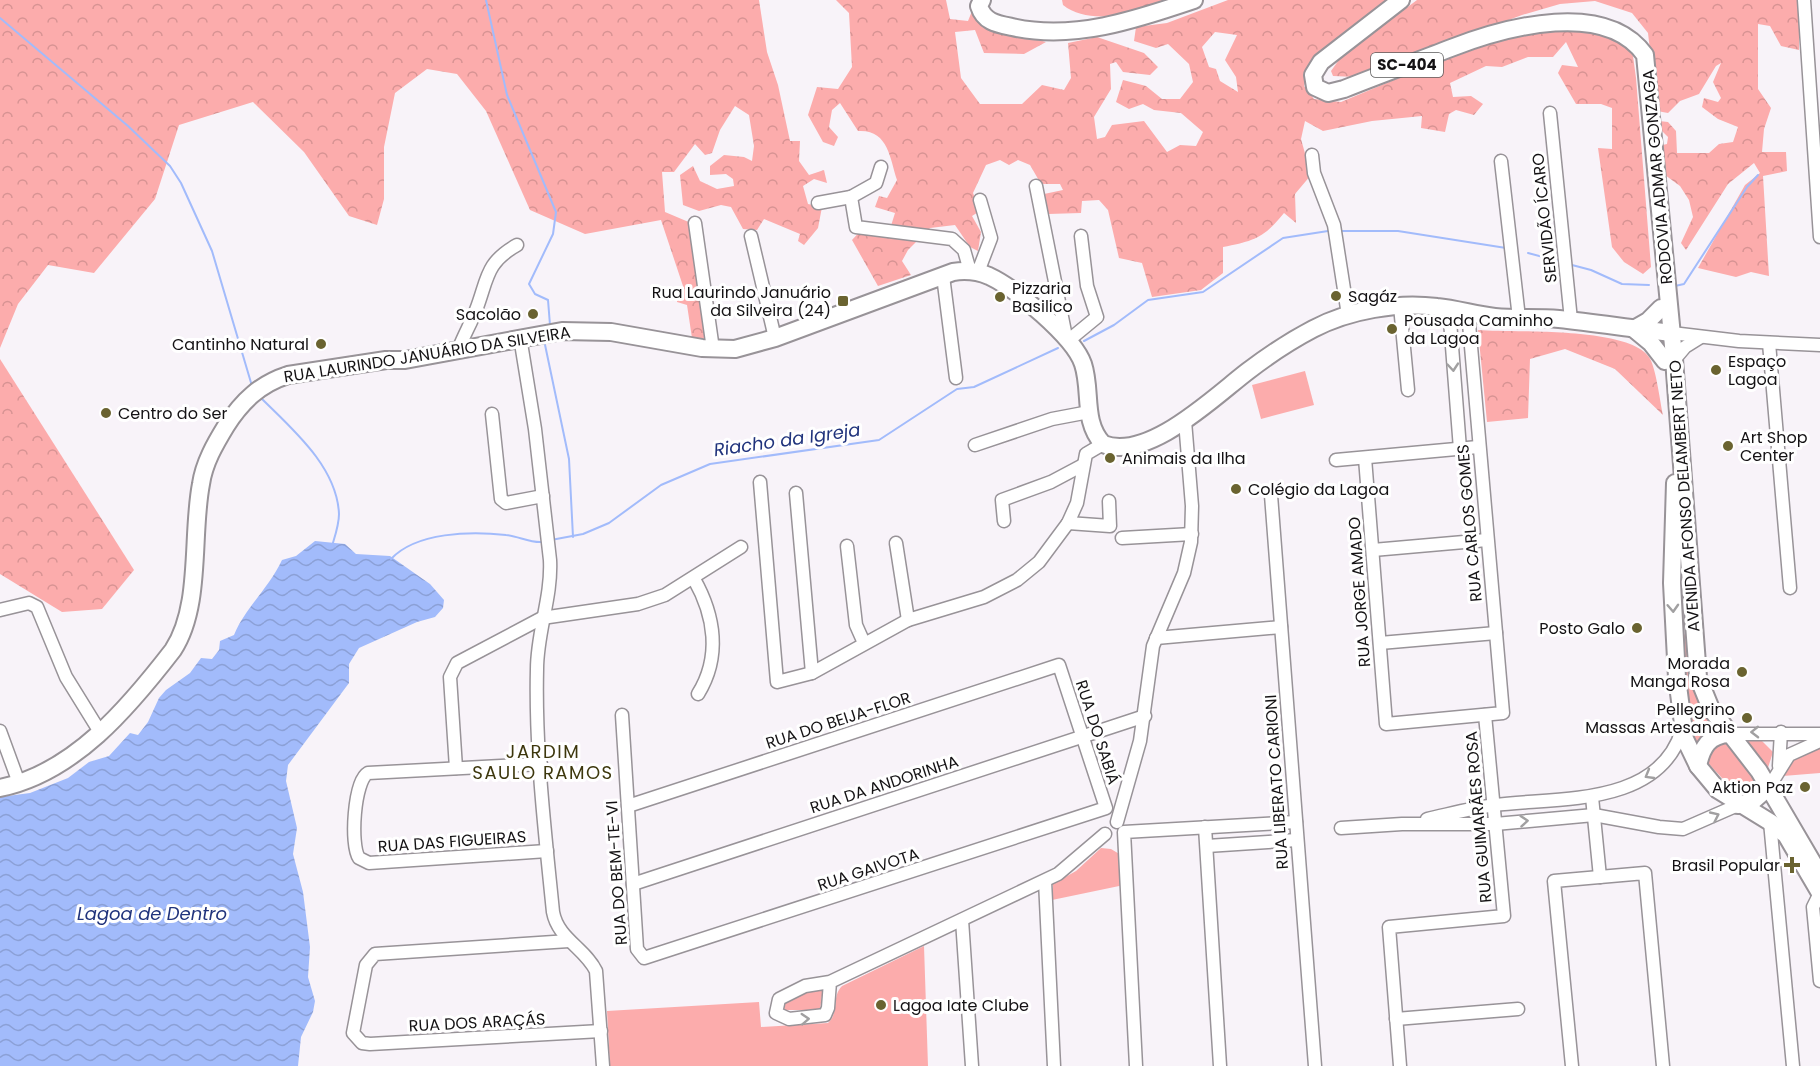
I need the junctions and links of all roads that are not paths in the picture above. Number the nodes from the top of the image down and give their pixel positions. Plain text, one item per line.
1 (982, 0) edge
2 (1194, 0) edge
3 (1401, 0) edge
4 (1804, 0) edge
5 (1623, 28) junction
6 (1550, 113) dead end
7 (1312, 155) dead end
8 (1501, 161) dead end
9 (880, 167) dead end
10 (1036, 186) dead end
11 (851, 197) junction
12 (980, 200) dead end
13 (818, 203) dead end
14 (695, 223) dead end
15 (751, 236) dead end
16 (1081, 236) dead end
17 (1820, 237) edge
18 (517, 245) dead end
19 (974, 272) junction
20 (943, 276) junction
21 (1400, 306) junction
22 (1449, 308) junction
23 (1661, 308) junction
24 (1468, 312) junction
25 (1348, 315) junction
26 (1519, 318) junction
27 (1571, 320) junction
28 (1634, 329) junction
29 (1667, 333) junction
30 (520, 337) junction
31 (1701, 337) junction
32 (775, 338) junction
33 (1068, 339) junction
34 (1769, 343) junction
35 (1820, 345) edge
36 (459, 348) junction
37 (713, 350) junction
38 (1670, 360) junction
39 (956, 378) dead end
40 (1408, 390) dead end
41 (1089, 412) junction
42 (492, 414) dead end
43 (1185, 421) junction
44 (1103, 444) junction
45 (975, 445) dead end
46 (1478, 447) junction
47 (1460, 449) junction
48 (1365, 458) junction
49 (1336, 460) dead end
50 (1083, 465) junction
51 (760, 482) dead end
52 (796, 493) dead end
53 (1271, 495) dead end
54 (543, 496) junction
55 (1109, 501) dead end
56 (1004, 521) dead end
57 (1068, 523) junction
58 (1192, 534) junction
59 (1122, 538) dead end
60 (1487, 540) junction
61 (896, 543) dead end
62 (847, 546) dead end
63 (741, 547) dead end
64 (1373, 550) junction
65 (1672, 574) junction
66 (694, 579) junction
67 (1690, 584) junction
68 (1790, 588) dead end
69 (0, 610) edge
70 (542, 618) junction
71 (908, 620) junction
72 (1281, 627) junction
73 (1496, 633) junction
74 (1156, 638) junction
75 (864, 643) junction
76 (1380, 643) junction
77 (1059, 665) joint
78 (812, 673) junction
79 (698, 694) dead end
80 (1485, 714) junction
81 (622, 715) dead end
82 (1145, 716) junction
83 (1682, 730) junction
84 (0, 731) edge
85 (100, 732) junction
86 (1781, 732) junction
87 (1729, 734) junction
88 (1820, 734) edge
89 (1083, 736) junction
90 (1820, 741) edge
91 (541, 764) junction
92 (1698, 766) junction
93 (1779, 767) junction
94 (456, 768) junction
95 (19, 783) junction
96 (1769, 787) junction
97 (0, 788) edge
98 (1592, 797) junction
99 (1494, 805) junction
100 (1738, 805) junction
101 (628, 806) junction
102 (1106, 808) joint
103 (1594, 815) junction
104 (1296, 822) junction
105 (1770, 822) junction
106 (1402, 824) junction
107 (1495, 824) junction
108 (1251, 825) junction
109 (1120, 827) junction
110 (1205, 827) junction
111 (1341, 828) dead end
112 (1297, 840) junction
113 (1252, 843) junction
114 (1207, 846) junction
115 (547, 851) junction
116 (1820, 875) edge
117 (1600, 877) junction
118 (1045, 881) junction
119 (633, 884) junction
120 (1820, 893) edge
121 (962, 920) junction
122 (569, 941) junction
123 (640, 956) joint
124 (1820, 981) edge
125 (830, 982) junction
126 (1518, 1009) dead end
127 (1396, 1019) junction
128 (601, 1031) junction
129 (603, 1066) edge
130 (972, 1066) edge
131 (1054, 1066) edge
132 (1136, 1066) edge
133 (1220, 1066) edge
134 (1315, 1066) edge
135 (1400, 1066) edge
136 (1572, 1066) edge
137 (1663, 1066) edge
138 (1793, 1066) edge

1 - 2 main road
3 - 5 main road, RODOVIA ADMAR GONZAGA / SC-404
4 - 17 street
5 - 23 main road, RODOVIA ADMAR GONZAGA
5 - 29 main road, RODOVIA ADMAR GONZAGA / SC-404
6 - 27 street, SERVIDÃO ÍCARO
7 - 25 street
8 - 26 street
9 - 11 street
10 - 33 street
11 - 13 street
11 - 19 street
12 - 19 street
14 - 37 street
15 - 32 street
16 - 33 street
18 - 36 street
19 - 20 main road, RUA LAURINDO JANUÁRIO DA SILVEIRA
19 - 33 main road
20 - 32 main road, RUA LAURINDO JANUÁRIO DA SILVEIRA
20 - 39 street
21 - 22 main road
21 - 25 main road
21 - 40 street
22 - 24 main road
22 -> 47 street, RUA CARLOS GOMES
23 - 28 main road
23 - 29 main road, RODOVIA ADMAR GONZAGA
24 - 26 main road
24 - 46 street, RUA CARLOS GOMES
25 - 43 main road
26 - 27 main road
27 - 28 main road
28 - 29 main road
28 - 38 main road
29 - 31 street
29 - 38 main road, AVENIDA AFONSO DELAMBERT NETO
30 - 36 main road, RUA LAURINDO JANUÁRIO DA SILVEIRA
30 - 37 main road, RUA LAURINDO JANUÁRIO DA SILVEIRA
30 - 54 street
31 - 34 street
31 - 38 street
32 - 37 main road, RUA LAURINDO JANUÁRIO DA SILVEIRA
33 - 41 main road
34 - 35 street
34 - 68 street
36 - 85 main road, RUA LAURINDO JANUÁRIO DA SILVEIRA
38 - 65 main road, AVENIDA AFONSO DELAMBERT NETO
38 - 67 main road, AVENIDA AFONSO DELAMBERT NETO
41 - 44 main road
41 - 45 street
42 - 54 street
43 - 44 main road
43 - 58 street
44 - 50 street
46 - 47 street
46 - 60 street, RUA CARLOS GOMES
47 - 48 street
48 - 49 street
48 - 64 street, RUA JORGE AMADO
50 - 56 street
50 - 57 street
51 - 78 street
52 - 78 street
53 - 72 street, RUA LIBERATO CARIONI
54 - 70 street
55 - 57 street
57 - 71 street
58 - 59 street
58 - 74 street
60 - 64 street
60 - 73 street, RUA CARLOS GOMES
61 - 71 street
62 - 75 street
63 - 66 street
64 - 76 street, RUA JORGE AMADO
65 - 67 main road
65 -> 83 main road, AVENIDA AFONSO DELAMBERT NETO
66 - 70 street
66 - 79 street
67 - 87 main road, AVENIDA AFONSO DELAMBERT NETO
69 - 85 street
70 - 91 street
70 - 94 street
71 - 75 street
72 - 74 street
72 - 104 street, RUA LIBERATO CARIONI
73 - 76 street
73 - 80 street, RUA CARLOS GOMES
74 - 82 street
75 - 78 street
76 - 80 street, RUA JORGE AMADO
77 - 89 street, RUA DO SABIÁ
77 - 101 street, RUA DO BEIJA-FLOR
80 - 99 street, RUA GUIMARÃES ROSA
81 - 101 street, RUA DO BEM-TE-VI
82 - 89 street, RUA DA ANDORINHA
82 - 109 street
83 - 92 main road, AVENIDA AFONSO DELAMBERT NETO
83 -> 98 street
84 - 95 street
85 - 95 main road, RUA LAURINDO JANUÁRIO DA SILVEIRA
86 -> 87 street
86 - 88 street
86 - 93 street
87 - 92 main road
87 - 96 main road, AVENIDA AFONSO DELAMBERT NETO
89 - 102 street, RUA DO SABIÁ
89 - 119 street, RUA DA ANDORINHA
90 - 93 street
91 - 94 street
91 - 115 street
92 - 100 main road, AVENIDA AFONSO DELAMBERT NETO
93 - 96 street
94 - 115 street, RUA DAS FIGUEIRAS
95 - 97 main road, RUA LAURINDO JANUÁRIO DA SILVEIRA
96 - 100 main road
96 - 116 main road, AVENIDA AFONSO DELAMBERT NETO
98 - 99 street
98 - 103 street
99 - 106 street
99 - 107 street, RUA GUIMARÃES ROSA
103 -> 100 street
100 - 105 main road, AVENIDA AFONSO DELAMBERT NETO
101 - 119 street, RUA DO BEM-TE-VI
102 - 123 street, RUA GAIVOTA
107 -> 103 street
103 - 117 street
104 - 108 street
104 - 112 street, RUA LIBERATO CARIONI
105 - 120 main road, AVENIDA AFONSO DELAMBERT NETO
105 - 138 street
106 - 107 street
106 - 111 street
107 - 127 street, RUA GUIMARÃES ROSA
108 - 110 street
108 - 113 street
109 - 110 street
109 - 118 street
109 - 132 street
110 - 114 street
112 - 113 street
112 - 134 street, RUA LIBERATO CARIONI
113 - 114 street
114 - 133 street
115 - 122 street
117 - 136 street
117 - 137 street
118 - 121 street
118 - 131 street
119 - 123 street, RUA DO BEM-TE-VI
120 - 124 street
121 - 125 street
121 - 130 street
122 - 128 street
122 - 128 street, RUA DOS ARAÇÁS
125 -> 125 street
126 - 127 street
127 - 135 street
128 - 129 street

